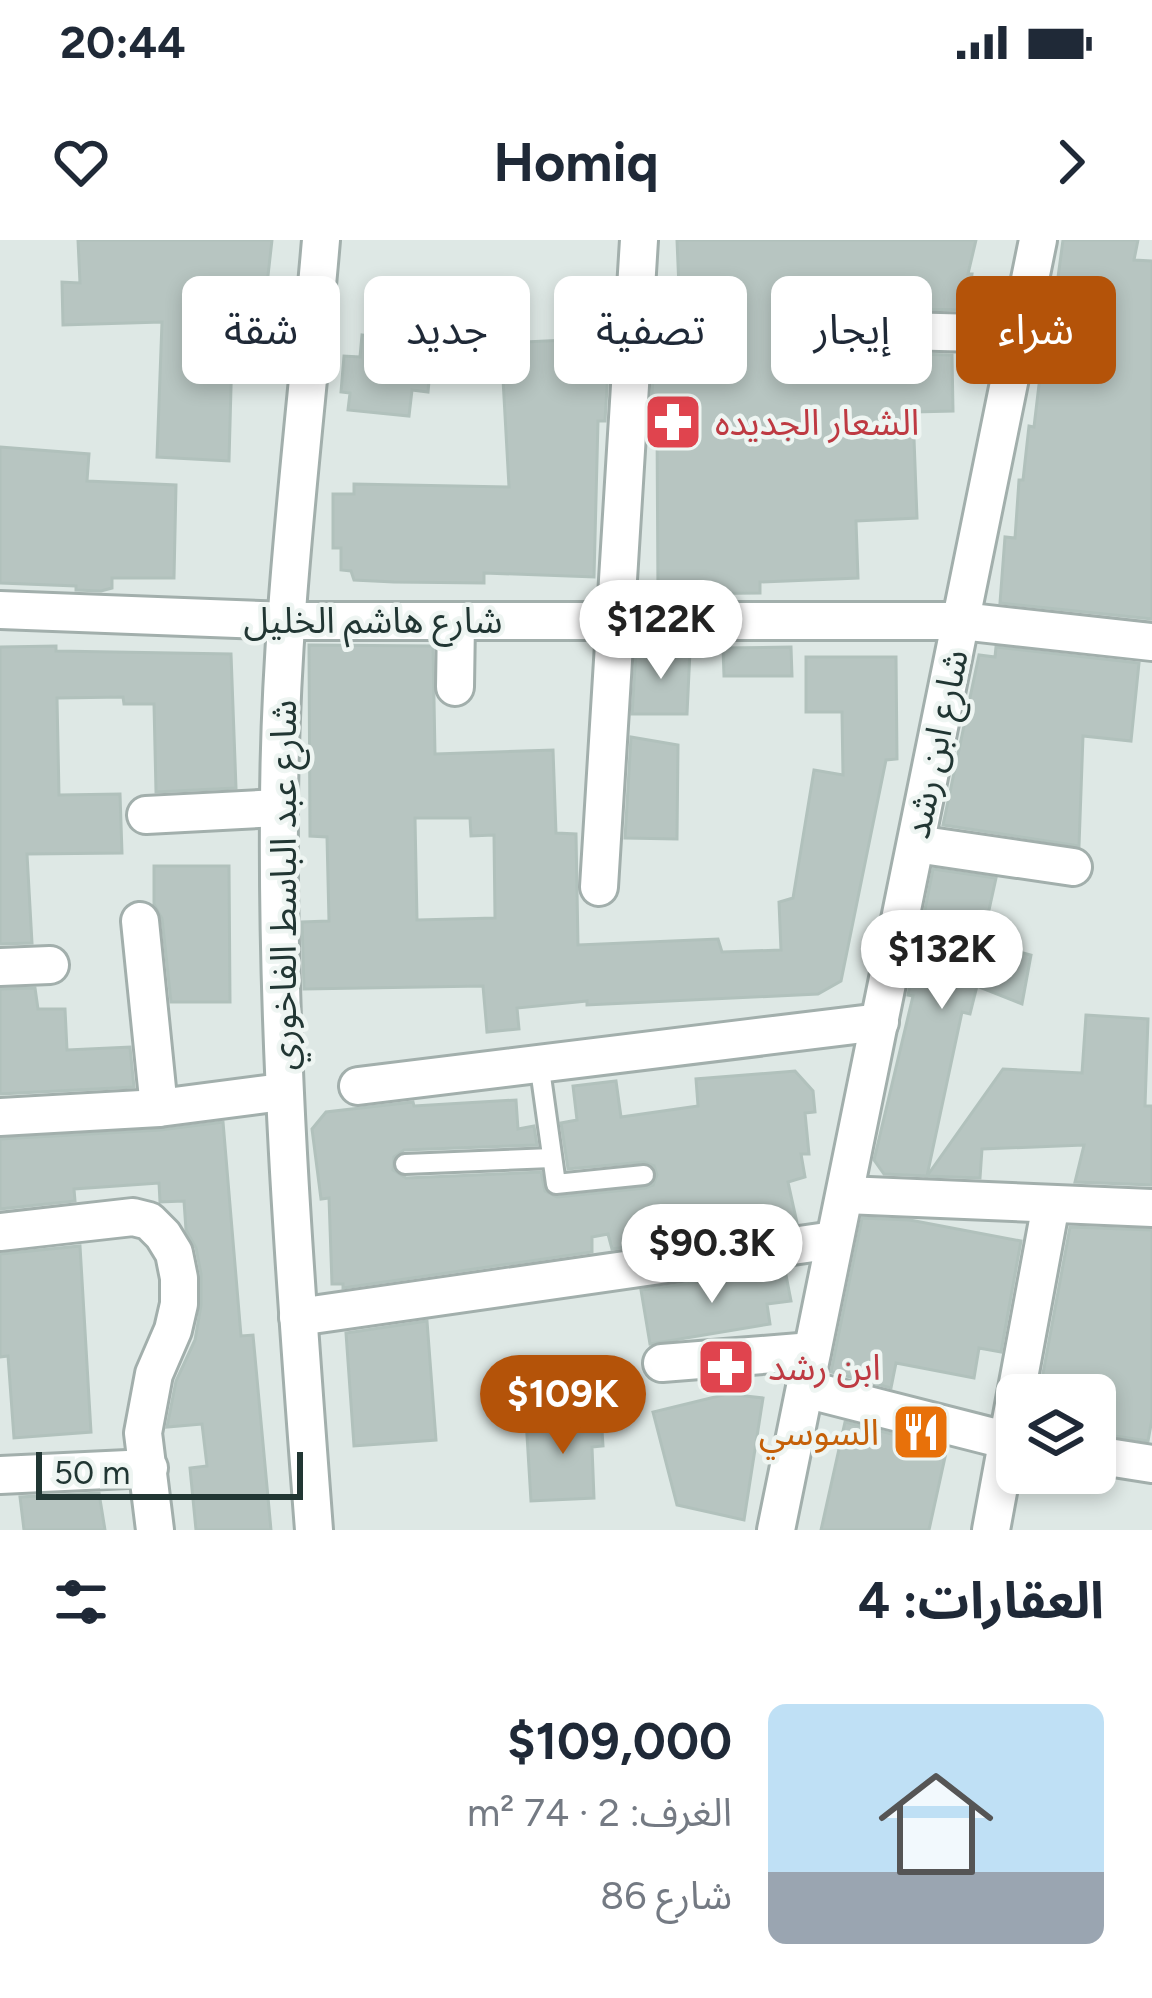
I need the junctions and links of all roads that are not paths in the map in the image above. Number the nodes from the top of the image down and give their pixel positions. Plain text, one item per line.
1 (321, 240) edge
2 (639, 240) edge
3 (1039, 240) edge
4 (1031, 276) edge
5 (1009, 384) edge
6 (0, 610) edge
7 (614, 618) junction
8 (287, 621) junction
9 (962, 621) junction
10 (456, 622) junction
11 (1152, 642) edge
12 (455, 687) dead end
13 (278, 808) junction
14 (146, 815) dead end
15 (916, 844) junction
16 (1073, 867) dead end
17 (599, 887) dead end
18 (140, 921) dead end
19 (50, 965) dead end
20 (0, 967) edge
21 (880, 1022) junction
22 (539, 1061) junction
23 (358, 1086) dead end
24 (282, 1092) junction
25 (158, 1108) junction
26 (0, 1117) edge
27 (552, 1158) junction
28 (405, 1164) dead end
29 (644, 1174) dead end
30 (844, 1195) junction
31 (1051, 1204) junction
32 (1152, 1208) edge
33 (0, 1232) edge
34 (834, 1240) junction
35 (298, 1317) junction
36 (812, 1352) junction
37 (662, 1363) dead end
38 (1023, 1374) edge
39 (805, 1389) junction
40 (996, 1439) edge
41 (1116, 1458) edge
42 (1152, 1464) edge
43 (148, 1468) junction
44 (0, 1474) edge
45 (1000, 1494) edge
46 (155, 1530) edge
47 (314, 1530) edge
48 (776, 1530) edge
49 (991, 1530) edge

1 - 8 street, شارع عبد الباسط الفاخوري
2 - 7 street
3 - 4 street, شارع ابن رشد
5 - 9 street, شارع ابن رشد
6 - 8 street, شارع هاشم الخليل
7 - 9 street, شارع هاشم الخليل
7 - 10 street, شارع هاشم الخليل
7 - 17 street
8 - 10 street, شارع هاشم الخليل
8 - 13 street, شارع عبد الباسط الفاخوري
9 - 11 street, شارع هاشم الخليل
9 - 15 street, شارع ابن رشد
10 - 12 street
13 - 14 street
13 - 24 street, شارع عبد الباسط الفاخوري
15 - 16 street
15 - 21 street, شارع ابن رشد
18 - 25 street
19 - 20 street
21 - 22 street
21 - 30 street, شارع ابن رشد
22 - 23 street
22 - 27 lane
24 - 25 street
24 - 35 street, شارع عبد الباسط الفاخوري
25 - 26 street
27 - 28 lane
27 - 29 lane
30 - 31 street
30 - 34 street, شارع ابن رشد
31 - 32 street
31 - 38 street
33 - 43 street
34 - 35 street
34 - 36 street, شارع ابن رشد
35 - 47 street, شارع عبد الباسط الفاخوري
36 - 37 street
36 - 39 street, شارع ابن رشد
39 - 40 street
39 - 48 street, شارع ابن رشد
41 - 42 street
43 - 44 street
43 - 46 street
45 - 49 street

